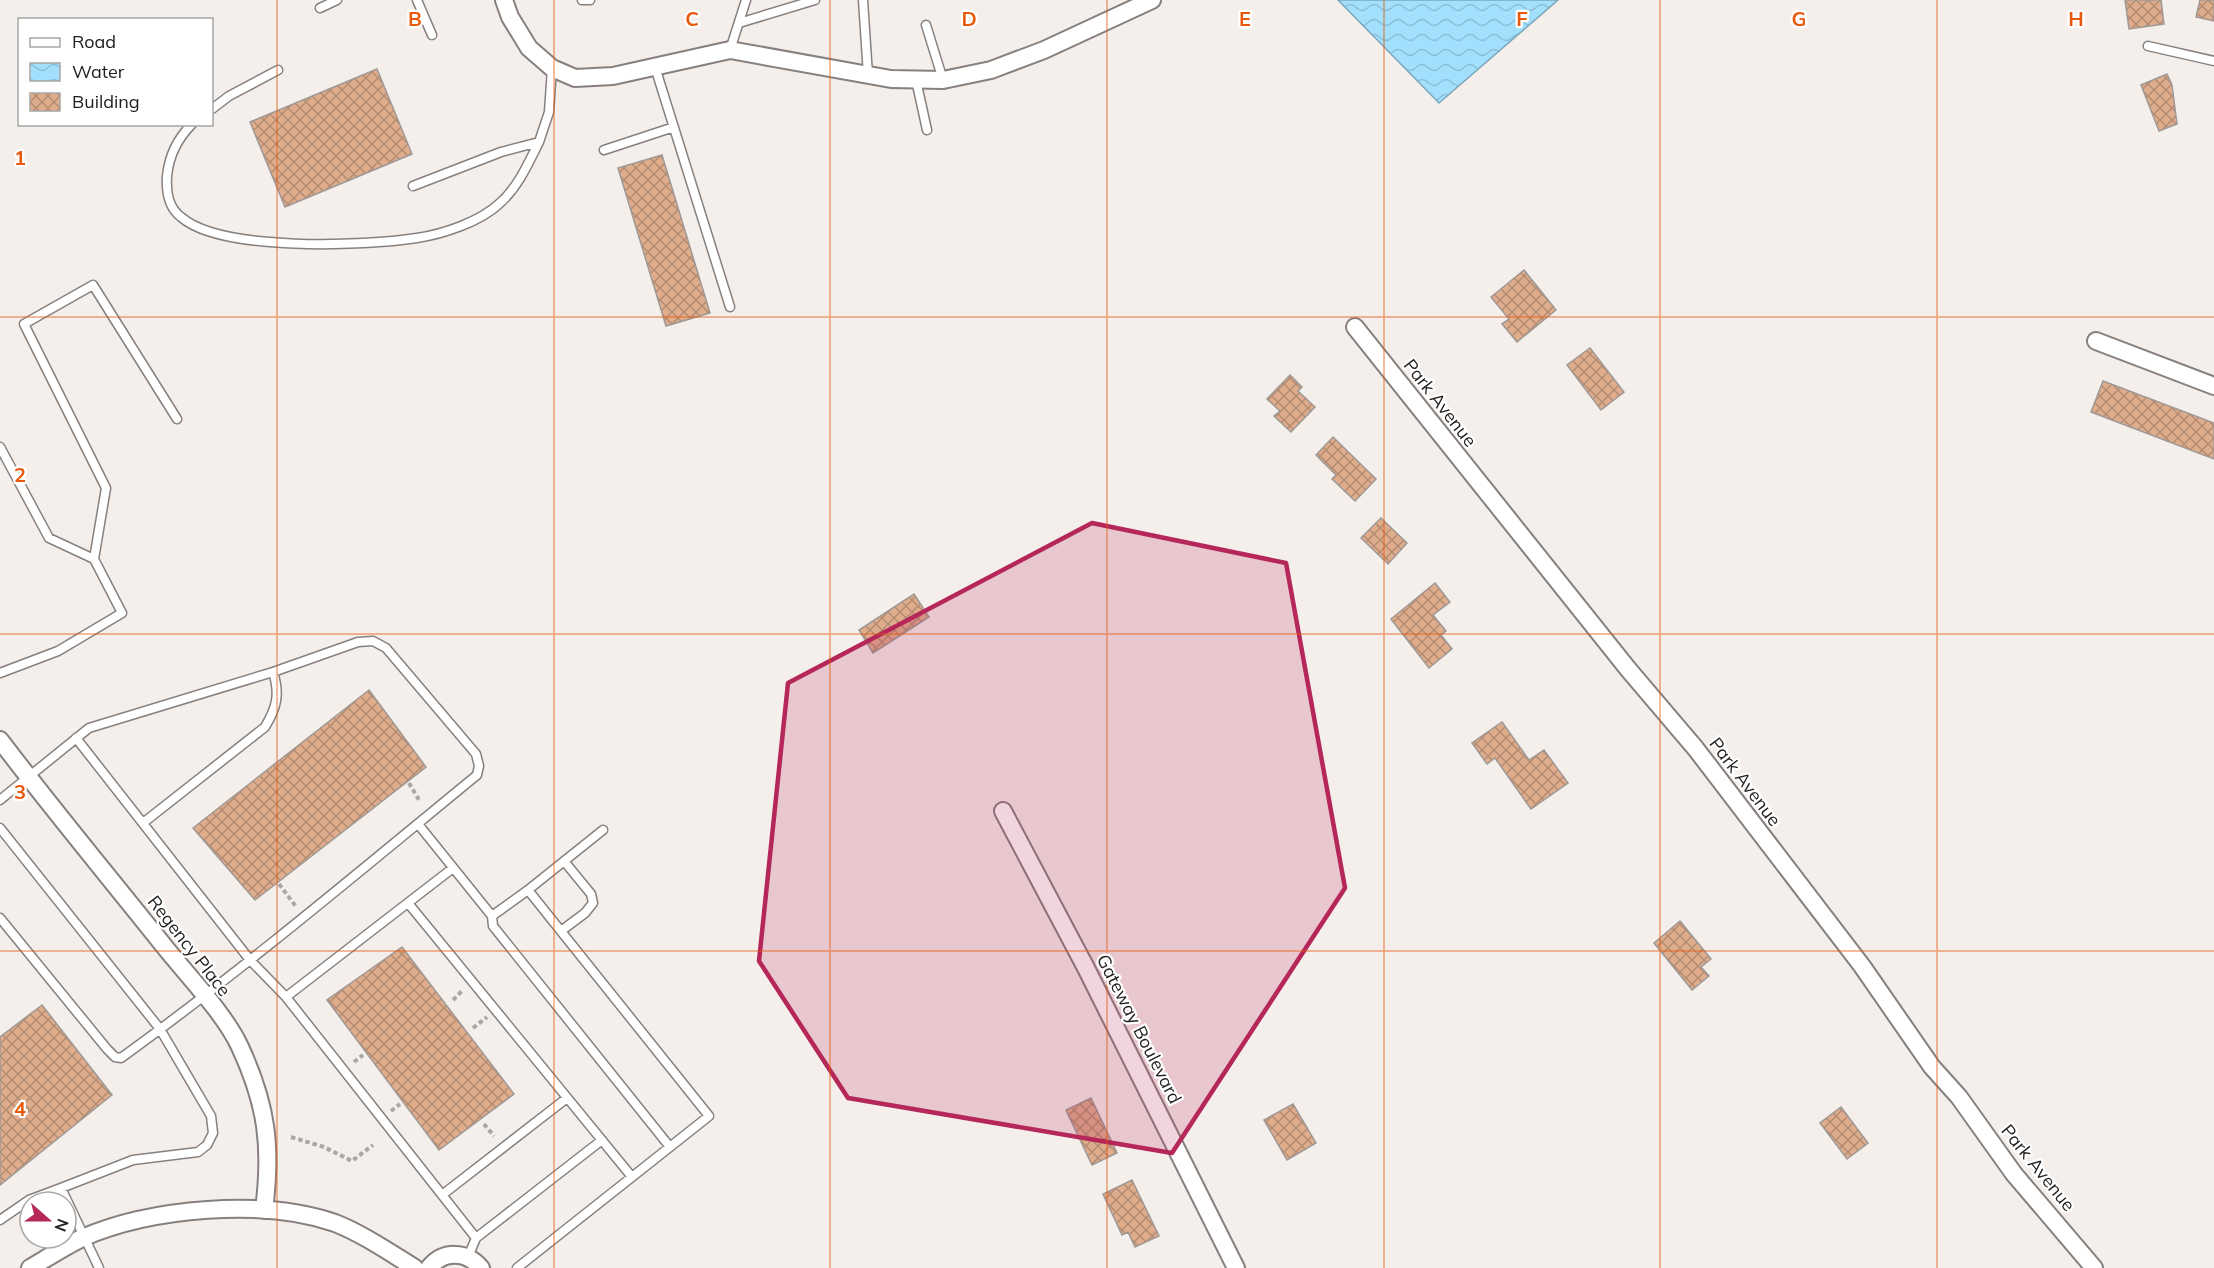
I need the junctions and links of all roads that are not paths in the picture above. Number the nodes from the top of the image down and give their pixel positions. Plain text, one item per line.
1 (337, 0) edge
2 (417, 0) edge
3 (504, 0) edge
4 (582, 0) edge
5 (590, 0) edge
6 (746, 0) edge
7 (815, 0) edge
8 (863, 0) edge
9 (1152, 0) edge
10 (320, 8) dead end
11 (739, 23) junction
12 (926, 26) dead end
13 (432, 35) dead end
14 (2148, 46) dead end
15 (730, 50) junction
16 (2214, 61) edge
17 (655, 67) junction
18 (552, 68) junction
19 (278, 70) dead end
20 (868, 75) junction
21 (916, 80) junction
22 (943, 80) junction
23 (213, 108) edge
24 (190, 126) edge
25 (674, 127) junction
26 (927, 130) dead end
27 (539, 142) junction
28 (604, 150) dead end
29 (413, 186) dead end
30 (730, 307) dead end
31 (1355, 327) dead end
32 (2096, 340) dead end
33 (2214, 386) edge
34 (177, 419) dead end
35 (0, 447) edge
36 (94, 559) junction
37 (273, 672) junction
38 (0, 673) edge
39 (76, 738) junction
40 (0, 740) edge
41 (28, 777) junction
42 (0, 800) edge
43 (1003, 811) dead end
44 (143, 823) junction
45 (418, 824) junction
46 (0, 828) edge
47 (603, 830) dead end
48 (564, 861) junction
49 (453, 868) junction
50 (528, 890) junction
51 (408, 903) junction
52 (492, 916) junction
53 (0, 918) edge
54 (561, 931) junction
55 (250, 960) junction
56 (205, 996) junction
57 (286, 997) junction
58 (160, 1029) junction
59 (567, 1098) junction
60 (602, 1140) junction
61 (670, 1147) junction
62 (632, 1177) junction
63 (61, 1188) junction
64 (442, 1196) junction
65 (264, 1210) junction
66 (0, 1220) edge
67 (82, 1238) junction
68 (476, 1238) junction
69 (475, 1262) edge
70 (30, 1268) edge
71 (99, 1268) edge
72 (415, 1268) edge
73 (429, 1268) edge
74 (517, 1268) edge
75 (1236, 1268) edge
76 (2094, 1268) edge

1 - 10 lane
2 - 13 lane
3 - 18 street
4 - 5 lane
6 - 11 lane
7 - 11 lane
8 - 20 lane
9 - 22 street
11 - 15 lane
12 - 22 lane
14 - 16 lane
15 - 17 street
15 - 20 street
17 - 18 street
17 - 25 lane
18 - 27 lane
19 - 23 lane
20 - 21 street
21 - 22 street
21 - 26 lane
24 - 27 lane
25 - 28 lane
25 - 30 lane
27 - 29 lane
31 - 76 street, Park Avenue
32 - 33 street
34 - 36 lane
35 - 36 lane
36 - 38 lane
37 - 39 lane
37 - 44 lane
37 - 45 lane
39 - 41 lane
39 - 44 lane
40 - 41 street, Regency Place
41 - 42 lane
41 - 56 street, Regency Place
43 - 75 street, Gateway Boulevard
44 - 55 lane
45 - 49 lane
45 - 55 lane
46 - 58 lane
47 - 48 lane
48 - 50 lane
48 - 54 lane
49 - 51 lane
49 - 52 lane
50 - 52 lane
50 - 54 lane
51 - 57 lane
51 - 59 lane
52 - 61 lane
53 - 58 lane
54 - 61 lane
55 - 56 lane
55 - 57 lane
56 - 58 lane
56 - 65 street, Regency Place
57 - 64 lane
58 - 63 lane
59 - 60 lane
59 - 64 lane
60 - 62 lane
60 - 68 lane
61 - 62 lane
62 - 74 lane
63 - 66 lane
63 - 67 lane
64 - 68 lane
65 - 67 street
65 - 72 street
67 - 70 street
67 - 71 lane
68 - 69 lane
69 - 73 street

